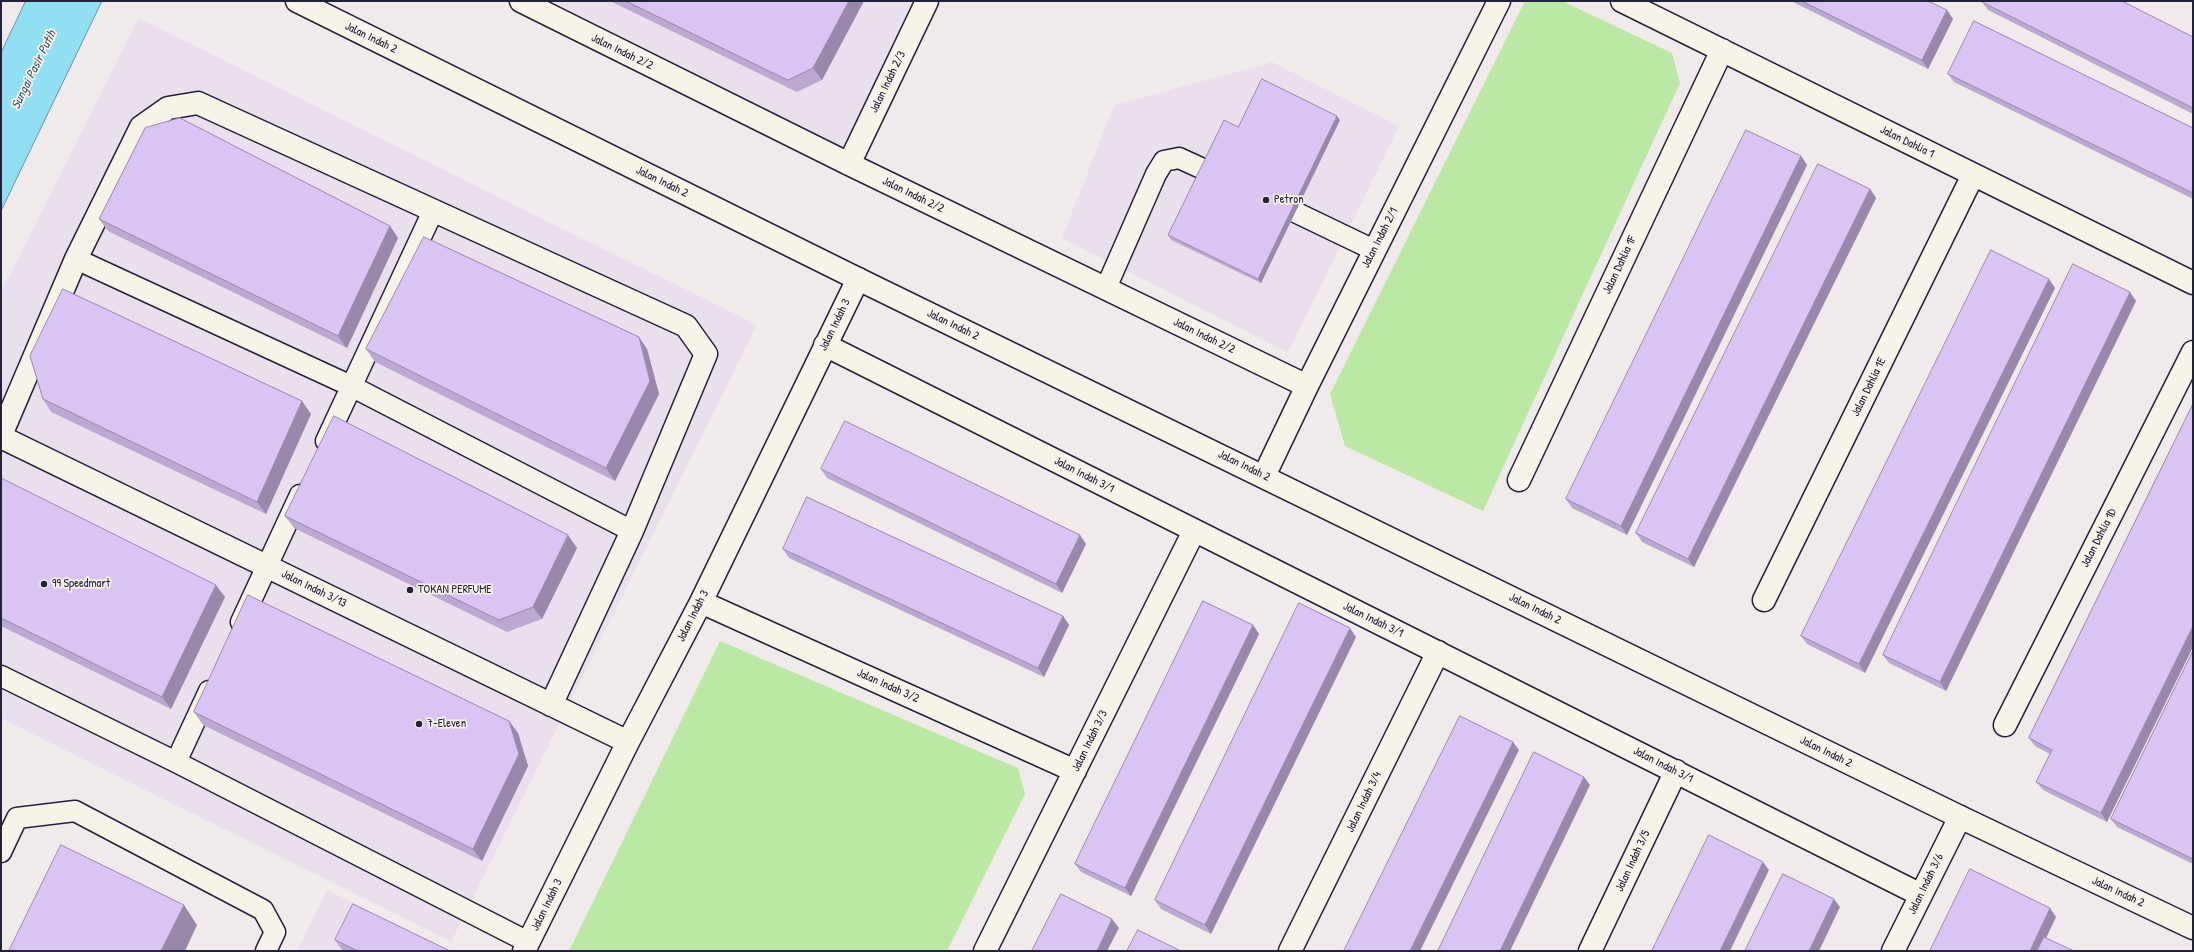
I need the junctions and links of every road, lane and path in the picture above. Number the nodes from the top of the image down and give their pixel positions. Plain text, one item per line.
1 (297, 1) edge
2 (926, 1) edge
3 (1499, 1) edge
4 (1622, 1) edge
5 (534, 4) edge
6 (1722, 50) junction
7 (849, 164) junction
8 (1973, 175) junction
9 (433, 211) junction
10 (1374, 250) junction
11 (76, 259) junction
12 (858, 279) junction
13 (2193, 283) edge
14 (1106, 288) junction
15 (825, 346) junction
16 (2193, 352) edge
17 (351, 386) junction
18 (1307, 386) junction
19 (1, 436) edge
20 (318, 458) edge
21 (1264, 476) junction
22 (308, 480) edge
23 (1519, 480) dead end
24 (1194, 531) junction
25 (632, 532) junction
26 (267, 566) junction
27 (1764, 600) dead end
28 (701, 602) junction
29 (233, 639) edge
30 (1438, 652) junction
31 (216, 675) edge
32 (1, 676) edge
33 (551, 705) junction
34 (2006, 725) dead end
35 (628, 742) junction
36 (176, 762) junction
37 (1075, 771) junction
38 (1676, 771) junction
39 (1960, 817) junction
40 (1, 852) edge
41 (1921, 895) junction
42 (2193, 928) edge
43 (526, 947) edge
44 (266, 951) edge
45 (985, 951) edge
46 (1290, 951) edge
47 (1590, 951) edge
48 (1893, 951) edge

1 - 12 street, Jalan Indah 2
2 - 7 street, Jalan Indah 2/3
3 - 10 street, Jalan Indah 2/1
4 - 6 street, Jalan Dahlia 1
5 - 7 street, Jalan Indah 2/2
6 - 8 street, Jalan Dahlia 1
6 - 23 street, Jalan Dahlia 1F
7 - 14 street, Jalan Indah 2/2
8 - 13 street, Jalan Dahlia 1
8 - 27 street, Jalan Dahlia 1E
9 - 11 street
9 - 17 lane
9 - 25 street
10 - 14 lane
10 - 18 street, Jalan Indah 2/1
11 - 17 lane
11 - 19 street
12 - 15 street, Jalan Indah 3
12 - 21 street, Jalan Indah 2
14 - 18 street, Jalan Indah 2/2
15 - 24 street, Jalan Indah 3/1
15 - 28 street, Jalan Indah 3
16 - 34 street, Jalan Dahlia 1D
17 - 20 lane
17 - 25 lane
18 - 21 street, Jalan Indah 2/1
19 - 26 street, Jalan Indah 3/13
21 - 39 street, Jalan Indah 2
22 - 26 lane
24 - 30 street, Jalan Indah 3/1
24 - 37 street, Jalan Indah 3/3
25 - 33 street
26 - 29 lane
26 - 33 street, Jalan Indah 3/13
28 - 35 street, Jalan Indah 3
28 - 37 street, Jalan Indah 3/2
30 - 38 street, Jalan Indah 3/1
30 - 46 street, Jalan Indah 3/4
31 - 36 lane
32 - 36 lane
33 - 35 street, Jalan Indah 3/13
35 - 43 street, Jalan Indah 3
36 - 43 lane
37 - 45 street, Jalan Indah 3/3
38 - 41 street, Jalan Indah 3/1
38 - 47 street, Jalan Indah 3/5
39 - 41 street, Jalan Indah 3/6
39 - 42 street, Jalan Indah 2
40 - 44 lane
41 - 48 street, Jalan Indah 3/6

